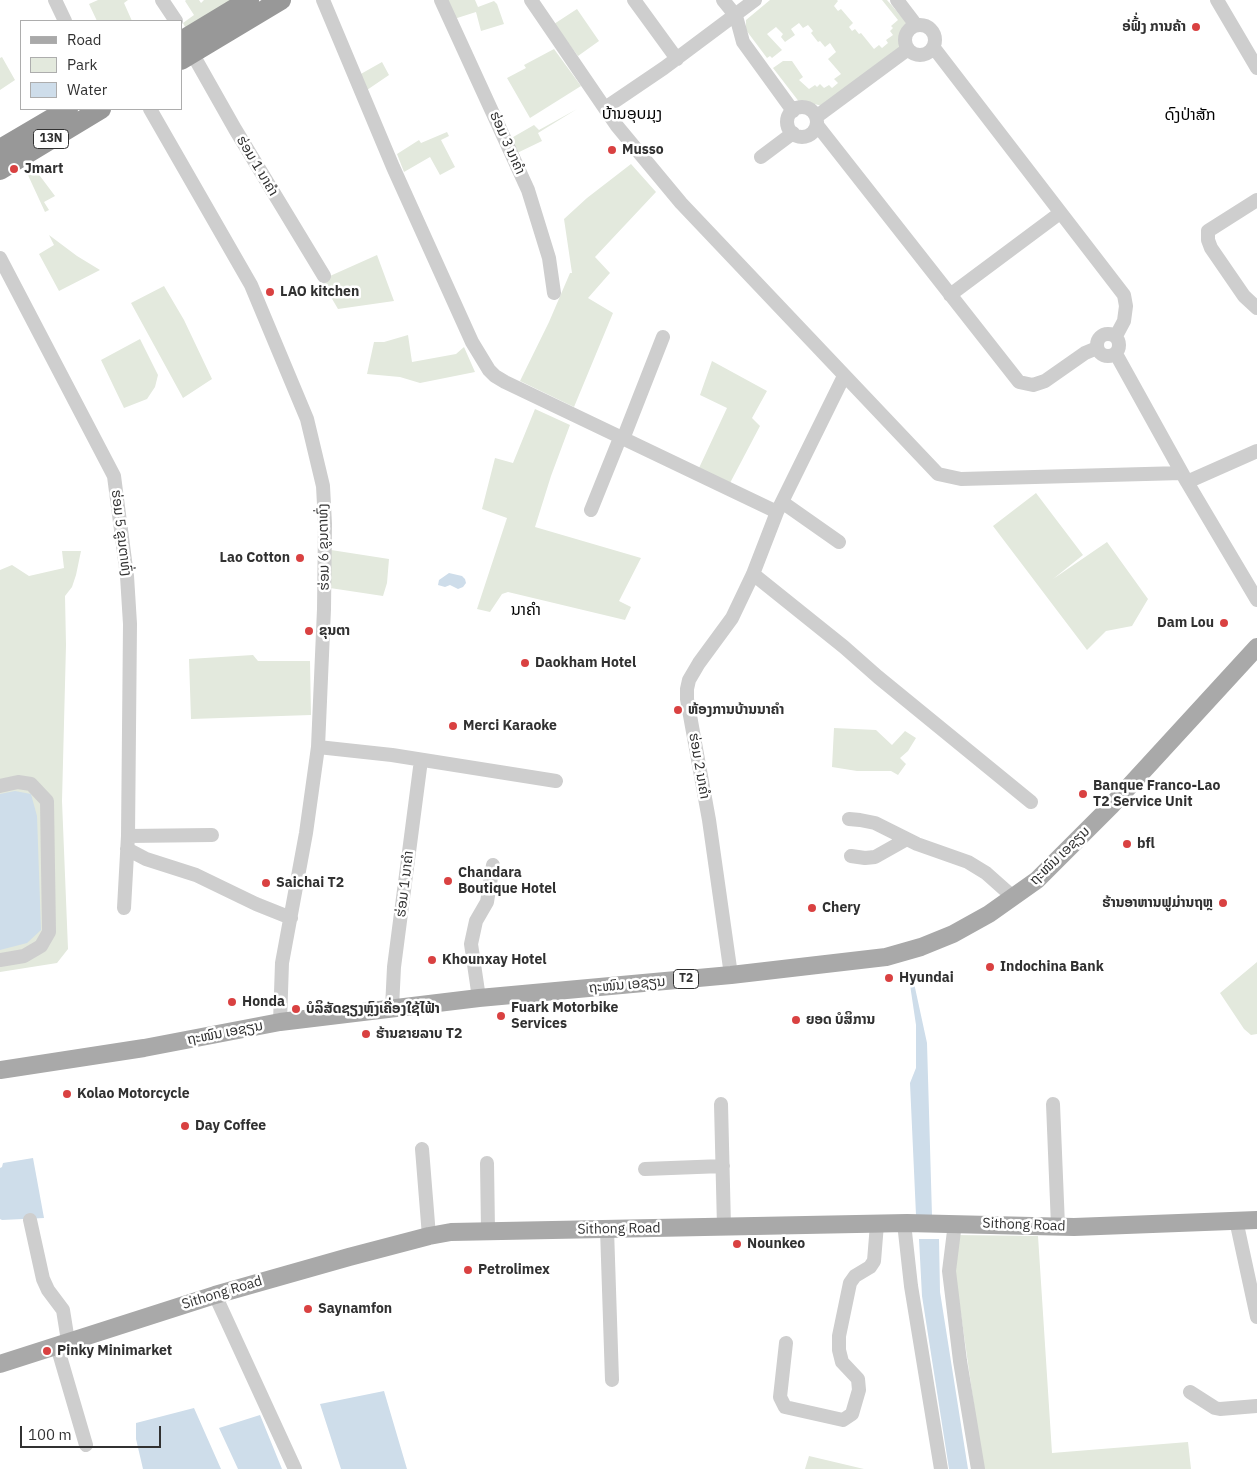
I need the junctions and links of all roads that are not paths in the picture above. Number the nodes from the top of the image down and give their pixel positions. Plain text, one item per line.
1 (55, 0) edge
2 (162, 0) edge
3 (249, 0) edge
4 (281, 0) edge
5 (323, 0) edge
6 (440, 0) edge
7 (531, 0) edge
8 (634, 0) edge
9 (723, 0) edge
10 (755, 0) edge
11 (897, 0) edge
12 (1217, 0) edge
13 (736, 16) junction
14 (64, 20) edge
15 (175, 20) edge
16 (914, 26) junction
17 (185, 44) edge
18 (934, 48) junction
19 (908, 49) junction
20 (677, 59) junction
21 (1257, 68) edge
22 (604, 108) junction
23 (66, 110) edge
24 (99, 110) edge
25 (151, 110) edge
26 (794, 110) junction
27 (817, 121) junction
28 (792, 133) junction
29 (0, 149) edge
30 (762, 157) dead end
31 (0, 170) edge
32 (1257, 200) edge
33 (1060, 213) junction
34 (0, 258) edge
35 (324, 276) dead end
36 (554, 293) dead end
37 (950, 295) junction
38 (1257, 308) edge
39 (1116, 336) junction
40 (663, 337) dead end
41 (1098, 348) junction
42 (1116, 354) junction
43 (844, 376) junction
44 (622, 438) junction
45 (1257, 451) edge
46 (1185, 478) junction
47 (780, 507) junction
48 (590, 510) dead end
49 (839, 542) dead end
50 (753, 574) junction
51 (1257, 600) edge
52 (1257, 647) edge
53 (318, 747) junction
54 (421, 760) junction
55 (556, 781) dead end
56 (0, 786) edge
57 (1031, 802) dead end
58 (849, 819) dead end
59 (212, 835) dead end
60 (907, 839) junction
61 (128, 842) junction
62 (852, 856) dead end
63 (493, 865) dead end
64 (1013, 897) junction
65 (124, 908) dead end
66 (291, 918) junction
67 (0, 960) edge
68 (731, 975) junction
69 (479, 998) junction
70 (392, 1008) junction
71 (280, 1022) junction
72 (0, 1070) edge
73 (722, 1104) dead end
74 (1053, 1104) dead end
75 (422, 1149) dead end
76 (487, 1163) dead end
77 (723, 1166) junction
78 (645, 1169) dead end
79 (30, 1220) dead end
80 (1236, 1220) junction
81 (1257, 1220) edge
82 (905, 1223) junction
83 (955, 1223) junction
84 (876, 1224) junction
85 (1058, 1226) junction
86 (724, 1227) junction
87 (608, 1229) junction
88 (488, 1230) junction
89 (430, 1236) junction
90 (215, 1295) junction
91 (1257, 1317) edge
92 (786, 1343) dead end
93 (63, 1344) junction
94 (0, 1364) edge
95 (612, 1380) dead end
96 (1190, 1392) dead end
97 (1257, 1406) edge
98 (86, 1445) dead end
99 (295, 1469) edge
100 (942, 1469) edge
101 (978, 1469) edge

1 - 14 street
2 - 15 street
3 - 17 highway
4 - 17 highway
5 - 44 street
6 - 36 street, ຮ່ອມ 3 ນາຄຳ
7 - 22 street
8 - 20 street
9 - 13 street
10 - 13 street
11 - 16 street
12 - 21 street
13 - 20 street
13 - 26 street
16 - 18 street
16 - 19 street
17 - 35 street, ຮ່ອມ 1 ນາຄຳ
18 - 19 street
18 - 33 street
19 - 27 street
20 - 22 street
22 - 43 street
23 - 29 highway, 13N
24 - 31 highway, 13N
25 - 53 street, ຮ່ອມ 6 ຂູນຕາທົ່ງ
26 - 27 street
26 - 28 street
27 - 28 street
27 - 37 street
28 - 30 street
32 - 38 street
33 - 37 street
33 - 39 street
34 - 61 street, ຮ່ອມ 5 ຂູນຕາທົ່ງ
37 - 41 street
39 - 41 street
39 - 42 street
40 - 44 street
41 - 42 street
42 - 46 street
43 - 46 street
43 - 47 street, ຮ່ອມ 2 ນາຄຳ
44 - 47 street
44 - 48 street
45 - 46 street
46 - 51 street
47 - 49 street
47 - 50 street, ຮ່ອມ 2 ນາຄຳ
50 - 57 street
50 - 68 street, ຮ່ອມ 2 ນາຄຳ
52 - 64 main road, ຖະໜົນ ເອຊຽນ / T2
53 - 54 street
53 - 66 street, ຮ່ອມ 6 ຂູນຕາທົ່ງ
54 - 55 street
54 - 70 street, ຮ່ອມ 1 ນາຄຳ
56 - 67 street
58 - 60 street
59 - 61 street
60 - 62 street
60 - 64 street
61 - 65 street, ຮ່ອມ 5 ຂູນຕາທົ່ງ
61 - 66 street
63 - 69 street
64 - 68 main road, ຖະໜົນ ເອຊຽນ / T2
66 - 71 street, ຮ່ອມ 6 ຂູນຕາທົ່ງ
68 - 69 main road, ຖະໜົນ ເອຊຽນ / T2
69 - 70 main road, ຖະໜົນ ເອຊຽນ / T2
70 - 71 main road, ຖະໜົນ ເອຊຽນ / T2
71 - 72 main road, ຖະໜົນ ເອຊຽນ / T2
73 - 77 street
74 - 85 street
75 - 89 street
76 - 88 street
77 - 78 street
77 - 86 street
79 - 93 street
80 - 81 main road, Sithong Road
80 - 85 main road, Sithong Road
80 - 91 street
82 - 83 main road, Sithong Road
82 - 84 main road, Sithong Road
82 - 100 street
83 - 85 main road, Sithong Road
83 - 101 street
84 - 86 main road, Sithong Road
84 - 92 street
86 - 87 main road, Sithong Road
87 - 88 main road, Sithong Road
87 - 95 street
88 - 89 main road, Sithong Road
89 - 90 main road, Sithong Road
90 - 93 main road, Sithong Road
90 - 99 street
93 - 94 main road, Sithong Road
93 - 98 street
96 - 97 street

